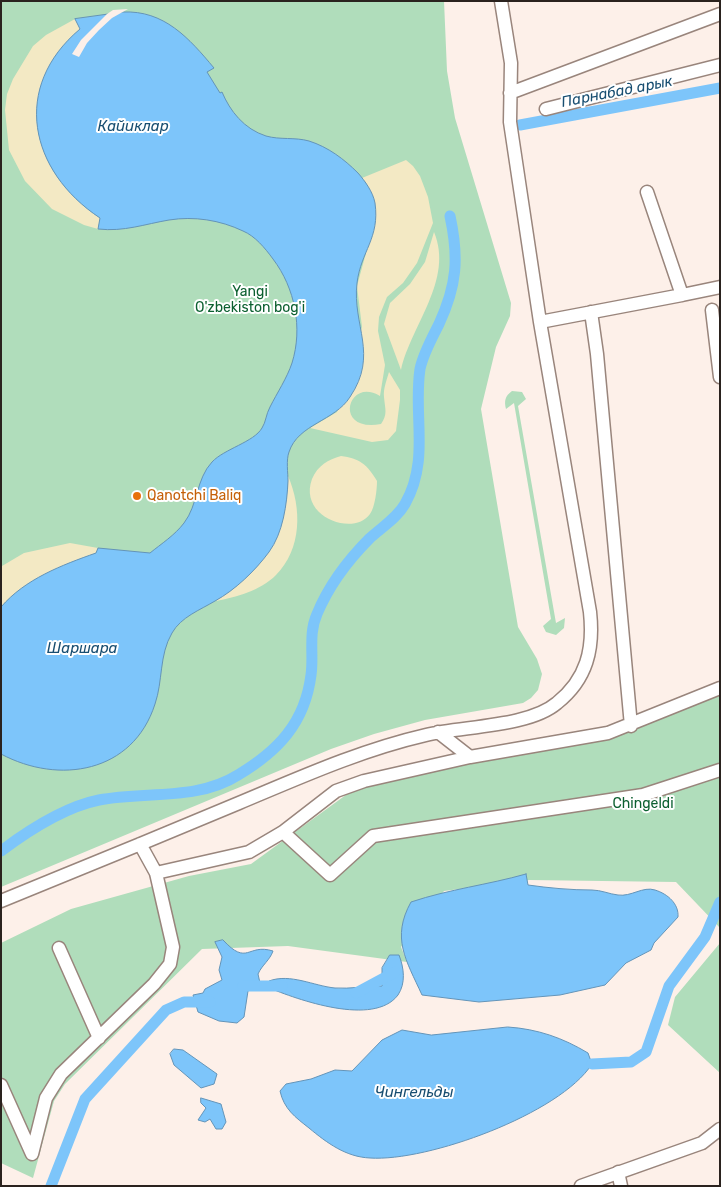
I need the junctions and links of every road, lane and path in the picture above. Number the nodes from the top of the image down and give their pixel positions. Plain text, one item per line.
1 (501, 1) edge
2 (720, 14) edge
3 (720, 65) edge
4 (510, 93) junction
5 (546, 109) dead end
6 (647, 192) dead end
7 (720, 287) edge
8 (682, 295) junction
9 (712, 310) dead end
10 (590, 312) junction
11 (540, 322) junction
12 (720, 377) edge
13 (720, 688) edge
14 (631, 726) junction
15 (438, 732) junction
16 (470, 757) junction
17 (720, 770) edge
18 (283, 832) junction
19 (140, 844) junction
20 (156, 873) junction
21 (1, 901) edge
22 (59, 948) dead end
23 (99, 1038) junction
24 (1, 1085) edge
25 (720, 1130) edge
26 (618, 1172) junction
27 (581, 1186) edge
28 (620, 1186) edge

1 - 4 street
2 - 4 street
3 - 5 street
4 - 11 street
6 - 8 street
7 - 8 street
8 - 10 street
9 - 12 street
10 - 11 street
10 - 14 street
11 - 15 street
13 - 14 street
14 - 16 street
15 - 16 street
15 - 19 street
16 - 18 street
17 - 18 street
18 - 20 street
19 - 20 street
19 - 21 street
20 - 23 street
22 - 23 street
23 - 24 street
25 - 26 street
26 - 27 street
26 - 28 street

